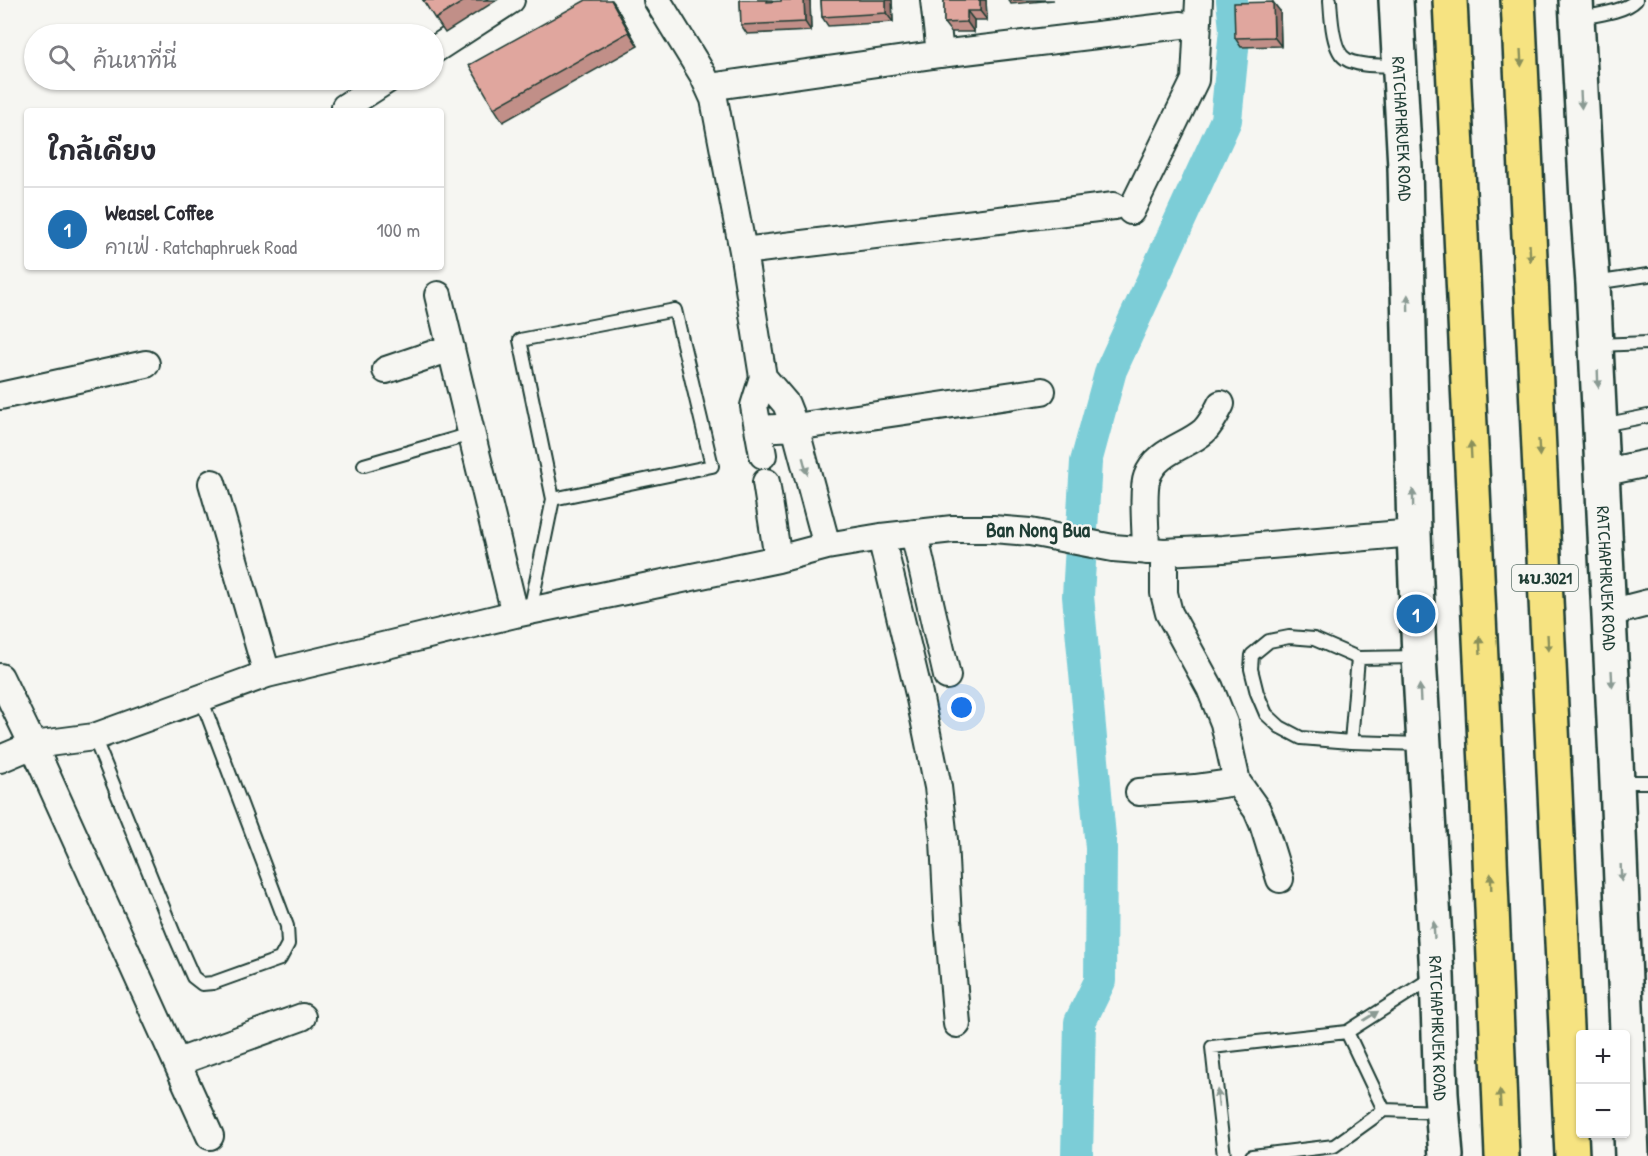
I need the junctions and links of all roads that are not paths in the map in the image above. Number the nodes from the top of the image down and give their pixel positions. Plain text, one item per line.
1 (511, 0) edge
2 (657, 0) edge
3 (934, 0) edge
4 (1199, 0) edge
5 (1330, 0) edge
6 (1396, 0) edge
7 (1450, 0) edge
8 (1518, 0) edge
9 (1636, 0) edge
10 (1577, 9) edge
11 (1181, 25) dead end
12 (444, 44) edge
13 (940, 54) junction
14 (1400, 66) junction
15 (709, 87) junction
16 (371, 90) edge
17 (345, 107) dead end
18 (743, 250) junction
19 (1648, 275) edge
20 (1593, 284) junction
21 (438, 295) dead end
22 (1648, 343) edge
23 (1596, 345) junction
24 (451, 348) junction
25 (146, 364) dead end
26 (386, 370) dead end
27 (763, 377) junction
28 (1042, 391) dead end
29 (0, 396) edge
30 (1221, 404) dead end
31 (1648, 416) edge
32 (1599, 425) junction
33 (795, 427) junction
34 (759, 429) junction
35 (471, 434) junction
36 (763, 455) dead end
37 (1648, 463) edge
38 (364, 465) dead end
39 (1601, 473) junction
40 (766, 482) dead end
41 (212, 483) dead end
42 (553, 499) junction
43 (1414, 532) junction
44 (914, 533) junction
45 (881, 537) junction
46 (827, 546) junction
47 (1155, 552) junction
48 (778, 559) junction
49 (1648, 603) edge
50 (523, 613) junction
51 (1609, 613) junction
52 (1419, 657) junction
53 (1358, 658) junction
54 (267, 674) junction
55 (947, 676) dead end
56 (0, 677) edge
57 (201, 698) junction
58 (94, 737) junction
59 (1352, 742) junction
60 (1423, 744) junction
61 (33, 745) junction
62 (0, 759) edge
63 (1237, 782) junction
64 (1633, 782) edge
65 (1138, 792) dead end
66 (1280, 879) dead end
67 (1437, 975) junction
68 (302, 1017) dead end
69 (957, 1024) dead end
70 (1347, 1032) junction
71 (178, 1062) junction
72 (1638, 1072) edge
73 (1384, 1110) junction
74 (1442, 1112) junction
75 (210, 1136) dead end
76 (1224, 1156) edge
77 (1252, 1156) edge
78 (1446, 1156) edge
79 (1502, 1156) edge
80 (1572, 1156) edge
81 (1632, 1156) edge

1 - 12 street
2 - 15 street
3 - 13 street
4 - 18 street
5 - 14 lane
6 - 14 main road, RATCHAPHRUEK ROAD
79 -> 7 main road
8 -> 80 main road, นบ.3021
9 - 10 lane
10 -> 20 main road, RATCHAPHRUEK ROAD
11 - 13 street
13 - 15 street
43 -> 14 main road, RATCHAPHRUEK ROAD
15 - 18 street
16 - 17 street
18 - 27 street
19 - 20 lane
20 - 23 main road, RATCHAPHRUEK ROAD
21 - 24 street
22 - 23 lane
23 -> 32 main road, RATCHAPHRUEK ROAD
24 - 26 street
24 - 35 street
25 - 29 street
27 - 33 street
27 - 34 street
28 - 33 street
30 - 47 street
31 - 32 lane
32 - 39 main road, RATCHAPHRUEK ROAD
33 - 34 street
33 -> 46 street
34 - 36 street
35 - 38 lane
35 - 50 street
37 - 39 street
39 - 51 main road, RATCHAPHRUEK ROAD
40 - 48 street
41 - 54 street
42 - 42 lane
42 - 50 lane
43 - 47 street
43 - 52 main road, RATCHAPHRUEK ROAD
44 - 45 street
44 - 47 street
44 - 55 street
45 - 46 street
45 - 69 street
46 - 48 street
47 - 63 street
48 - 50 street
49 - 51 street
50 - 54 street
51 -> 64 main road, RATCHAPHRUEK ROAD
52 - 53 lane
60 -> 52 main road, RATCHAPHRUEK ROAD
53 - 59 lane
53 - 59 lane
54 - 57 street
56 - 61 street
57 - 58 street
57 - 58 lane
58 - 61 street
59 - 60 lane
67 -> 60 main road, RATCHAPHRUEK ROAD
61 - 62 street
61 - 71 street
63 - 65 street
63 - 66 street
64 -> 72 main road, RATCHAPHRUEK ROAD
70 -> 67 lane
67 - 74 main road, RATCHAPHRUEK ROAD
68 - 71 street
70 - 73 lane
76 -> 70 lane
71 - 75 street
72 - 81 main road, RATCHAPHRUEK ROAD
73 - 74 lane
73 - 77 lane
74 - 78 main road, RATCHAPHRUEK ROAD

